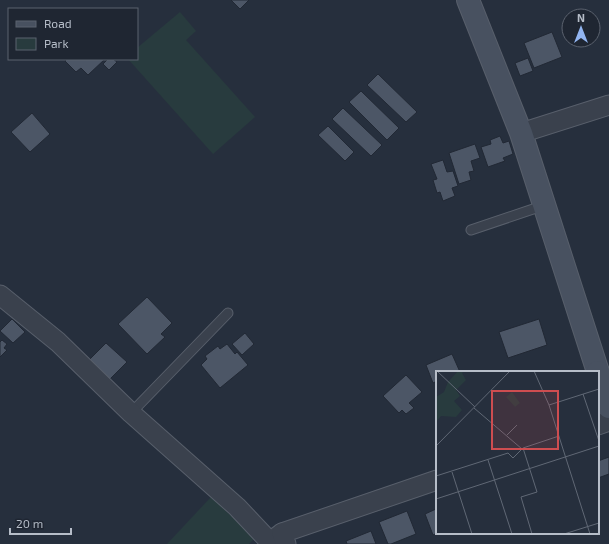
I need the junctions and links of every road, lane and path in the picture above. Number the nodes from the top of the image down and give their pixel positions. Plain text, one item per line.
1 (468, 0) edge
2 (609, 105) edge
3 (521, 132) junction
4 (545, 205) junction
5 (471, 230) dead end
6 (0, 295) edge
7 (228, 313) dead end
8 (598, 371) edge
9 (599, 375) edge
10 (609, 407) edge
11 (131, 413) junction
12 (609, 421) edge
13 (599, 425) edge
14 (436, 480) edge
15 (276, 541) edge

1 - 3 street
2 - 3 street
3 - 4 street
4 - 5 lane
4 - 8 street
6 - 11 street
7 - 11 lane
9 - 10 street
11 - 15 street
12 - 13 street
14 - 15 street

